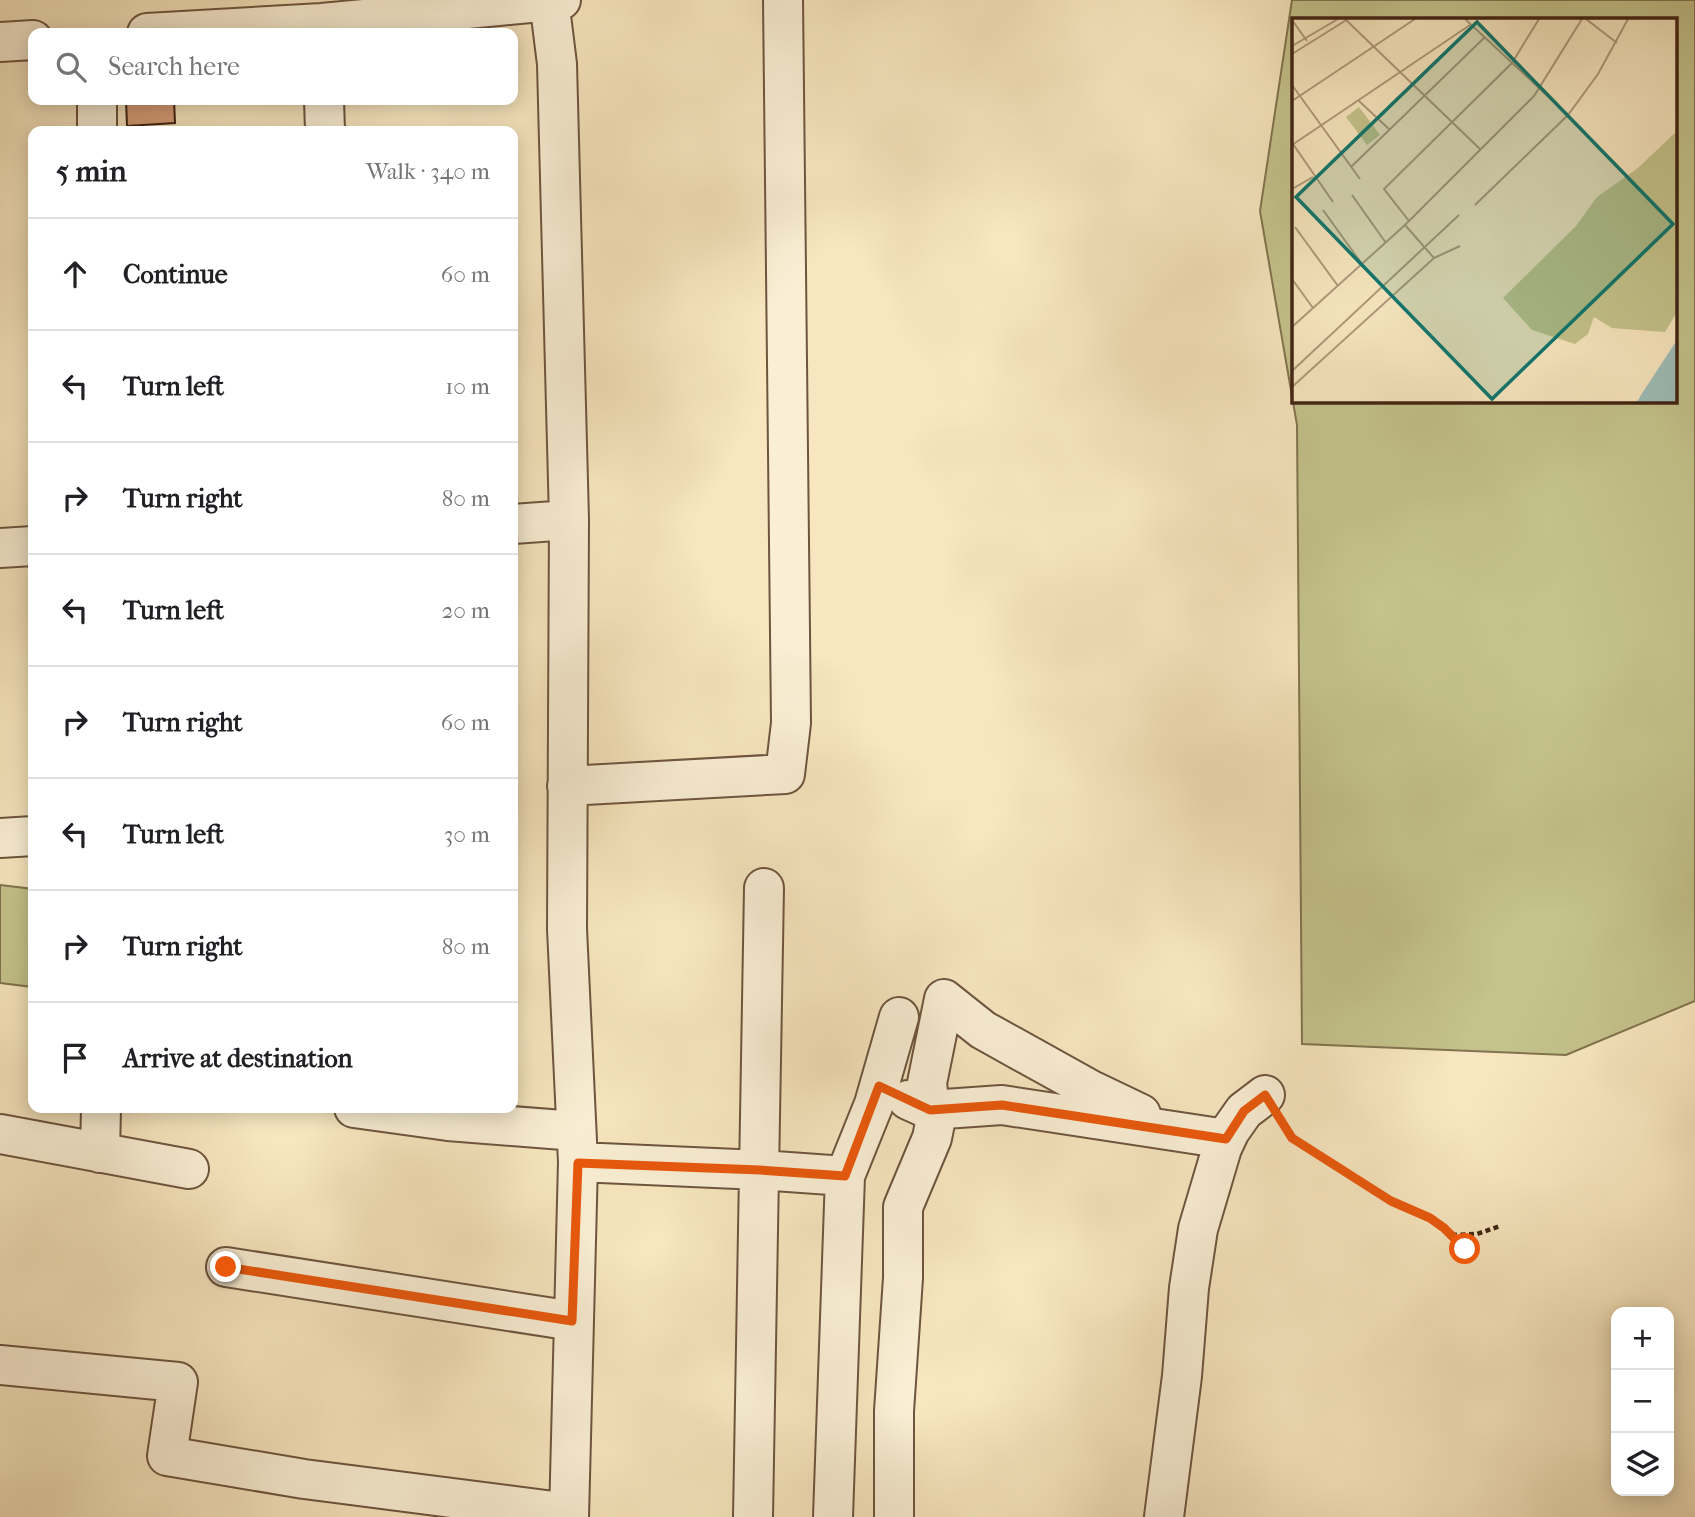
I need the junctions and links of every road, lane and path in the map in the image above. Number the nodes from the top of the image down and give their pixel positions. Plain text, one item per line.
1 (553, 0) edge
2 (783, 0) edge
3 (320, 19) edge
4 (209, 28) edge
5 (28, 40) edge
6 (0, 42) edge
7 (97, 105) edge
8 (324, 105) edge
9 (97, 126) edge
10 (325, 126) edge
11 (569, 520) junction
12 (518, 524) edge
13 (28, 546) edge
14 (0, 548) edge
15 (568, 786) junction
16 (28, 836) edge
17 (0, 838) edge
18 (764, 888) dead end
19 (899, 1017) dead end
20 (879, 1086) junction
21 (1265, 1095) joint
22 (930, 1110) junction
23 (101, 1113) edge
24 (390, 1113) edge
25 (1183, 1133) junction
26 (0, 1134) edge
27 (1226, 1139) junction
28 (577, 1147) junction
29 (100, 1153) junction
30 (189, 1169) dead end
31 (760, 1170) junction
32 (845, 1176) junction
33 (1500, 1226) dead end
34 (1451, 1235) junction
35 (1472, 1261) dead end
36 (226, 1267) dead end
37 (572, 1321) junction
38 (0, 1365) edge
39 (569, 1515) edge
40 (753, 1517) edge
41 (833, 1517) edge
42 (894, 1517) edge
43 (1164, 1517) edge

1 - 3 street
1 - 11 street
2 - 15 street
3 - 4 street
5 - 6 street
7 - 9 street
8 - 10 street
11 - 12 street
11 - 15 street
13 - 14 street
15 - 28 street
16 - 17 street
18 - 31 street
19 - 20 street
20 - 22 street
20 - 32 street
21 - 27 street
21 - 34 path
22 - 25 street
22 - 25 street
22 - 42 street
23 - 29 street
24 - 28 street
25 - 27 street
26 - 29 street
27 - 43 street
28 - 31 street
28 - 37 street
29 - 30 street
31 - 32 street
31 - 40 street
32 - 41 street
33 - 34 path
34 - 35 path
36 - 37 street
37 - 39 street
38 - 39 street

